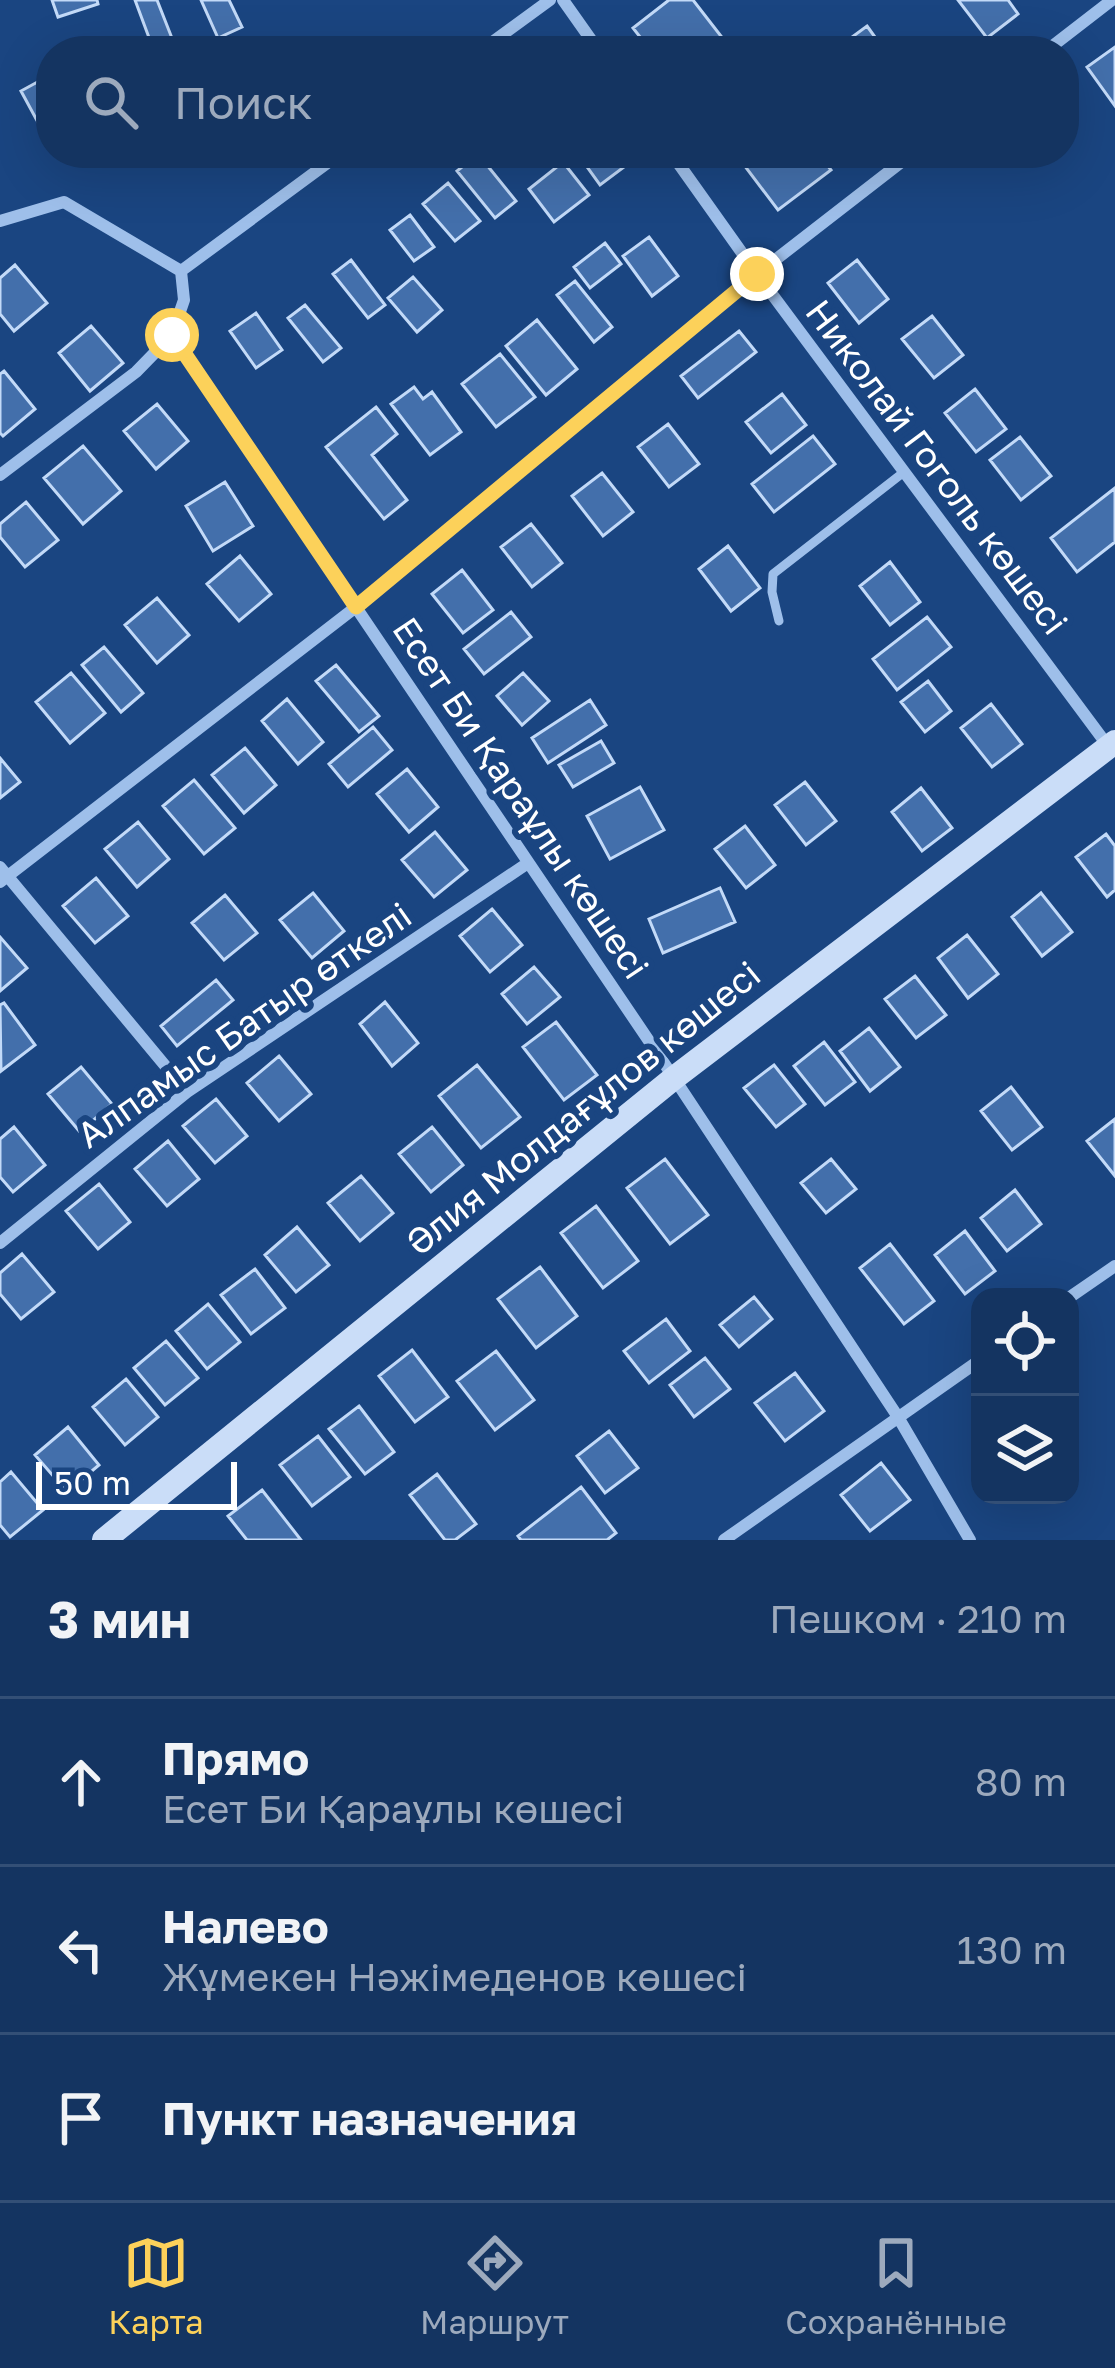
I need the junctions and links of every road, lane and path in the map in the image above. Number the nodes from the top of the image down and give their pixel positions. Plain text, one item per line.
1 (550, 0) edge
2 (563, 0) edge
3 (1112, 0) edge
4 (501, 36) edge
5 (588, 36) edge
6 (1065, 36) edge
7 (321, 168) edge
8 (682, 168) edge
9 (894, 168) edge
10 (0, 221) edge
11 (181, 271) junction
12 (757, 274) junction
13 (172, 335) junction
14 (904, 472) junction
15 (0, 476) edge
16 (356, 607) junction
17 (778, 621) dead end
18 (1113, 748) edge
19 (529, 863) junction
20 (2, 875) edge
21 (674, 1078) junction
22 (187, 1092) junction
23 (0, 1243) edge
24 (1115, 1266) edge
25 (1079, 1291) edge
26 (971, 1366) edge
27 (898, 1417) junction
28 (104, 1540) edge
29 (724, 1540) edge
30 (970, 1540) edge

1 - 4 street
2 - 5 street
3 - 6 street
7 - 11 street
8 - 12 street, Николай Гоголь көшесі
9 - 12 street
10 - 11 street
11 - 13 street
12 - 14 street, Николай Гоголь көшесі
12 - 16 street
13 - 15 street
13 - 16 street, Есет Би Қараұлы көшесі
14 - 17 lane
14 - 18 street, Николай Гоголь көшесі
16 - 19 street, Есет Би Қараұлы көшесі
16 - 20 street
18 - 21 main road, Әлия Молдағұлов көшесі
19 - 21 street, Есет Би Қараұлы көшесі
19 - 22 street, Алпамыс Батыр өткелі
20 - 22 street
21 - 27 street, Есет Би Қараұлы көшесі
21 - 28 main road, Әлия Молдағұлов көшесі
22 - 23 street, Алпамыс Батыр өткелі
24 - 25 street
26 - 27 street
27 - 29 street
27 - 30 street, Есет Би Қараұлы көшесі

